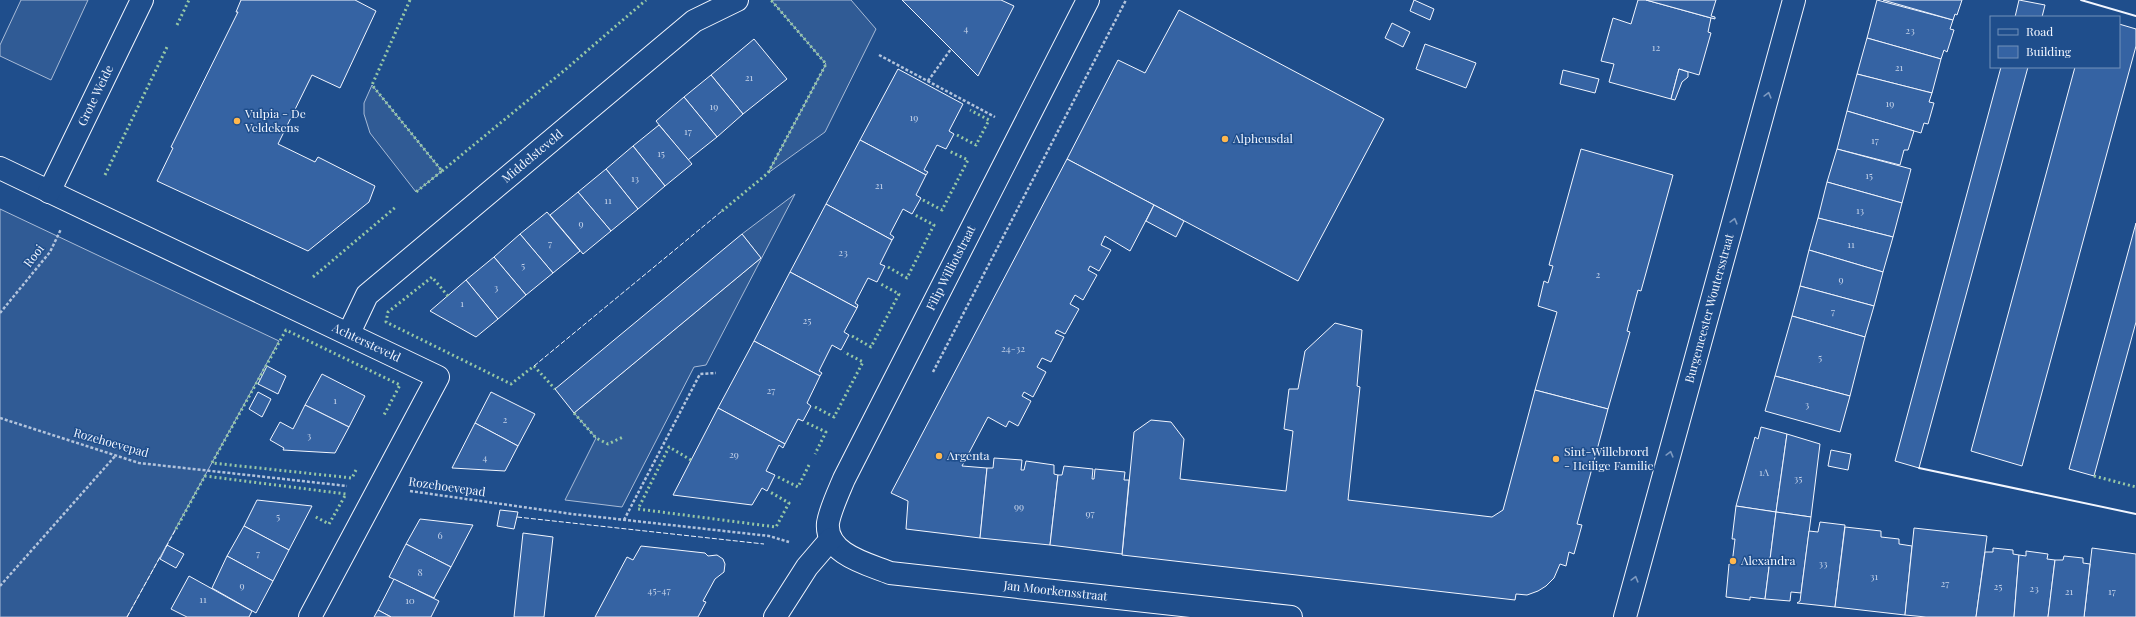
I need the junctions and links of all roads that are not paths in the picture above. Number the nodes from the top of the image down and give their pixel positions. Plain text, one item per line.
1 (142, 0) edge
2 (737, 0) edge
3 (1088, 0) edge
4 (1794, 0) edge
5 (0, 168) edge
6 (49, 192) junction
7 (349, 332) junction
8 (831, 539) junction
9 (310, 617) edge
10 (775, 617) edge
11 (1291, 617) edge
12 (1625, 617) edge

1 - 6 street, Grote Weide
2 - 7 street, Middelsteveld
3 - 8 street, Filip Williotstraat
12 -> 4 street, Burgemeester Woutersstraat
5 - 6 street, Achtersteveld
6 - 7 street, Achtersteveld
7 - 9 street, Achtersteveld
8 - 10 street
8 - 11 street, Jan Moorkensstraat

